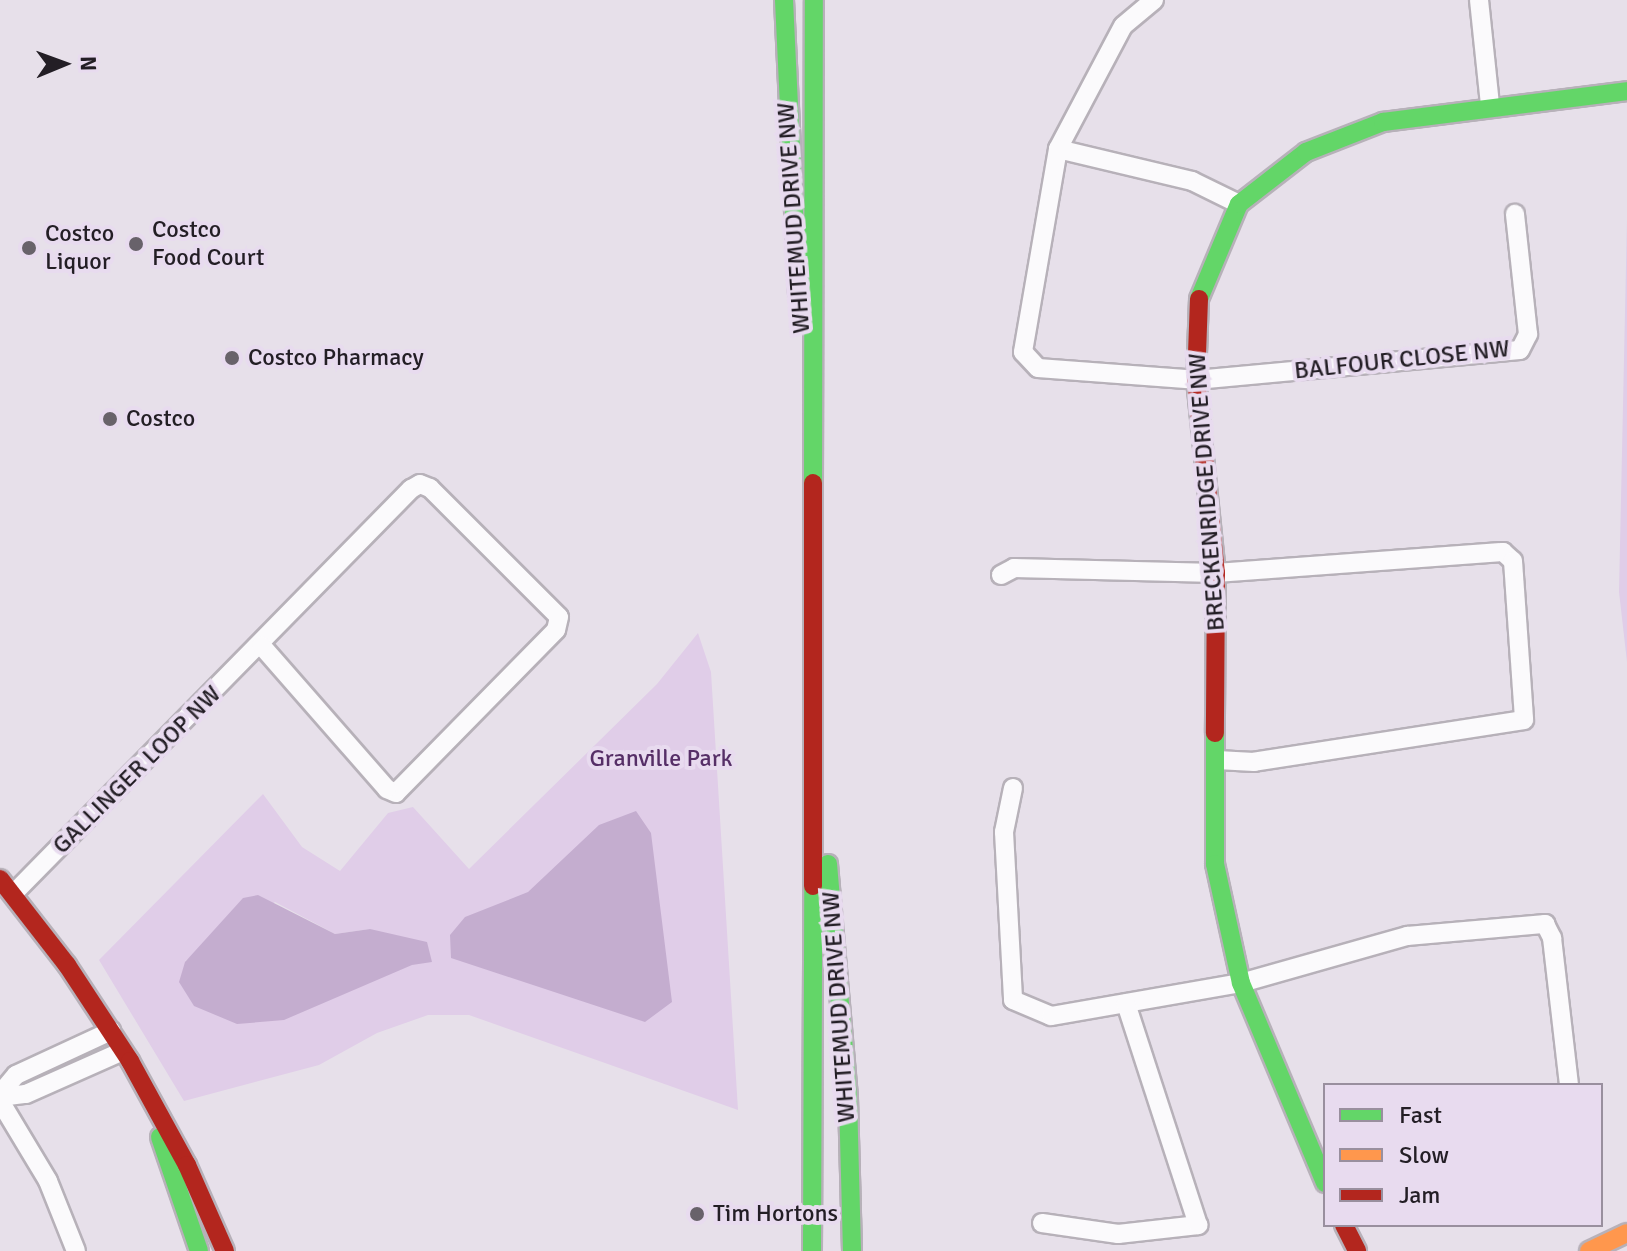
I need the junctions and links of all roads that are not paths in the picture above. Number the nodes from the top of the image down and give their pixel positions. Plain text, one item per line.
1 (784, 0) edge
2 (814, 0) edge
3 (1154, 0) edge
4 (1479, 0) edge
5 (1627, 91) edge
6 (1490, 105) junction
7 (1058, 149) junction
8 (1239, 204) junction
9 (1515, 214) dead end
10 (1196, 380) junction
11 (810, 436) junction
12 (1216, 573) junction
13 (1001, 575) dead end
14 (261, 645) junction
15 (1217, 760) junction
16 (816, 763) junction
17 (1013, 788) dead end
18 (0, 879) edge
19 (13, 894) junction
20 (1241, 983) junction
21 (1126, 1003) junction
22 (111, 1031) junction
23 (123, 1051) junction
24 (1569, 1083) edge
25 (0, 1097) edge
26 (149, 1099) junction
27 (811, 1156) junction
28 (1323, 1178) edge
29 (1042, 1223) dead end
30 (1345, 1227) edge
31 (1627, 1233) edge
32 (76, 1251) edge
33 (199, 1251) edge
34 (225, 1251) edge
35 (812, 1251) edge
36 (830, 1251) edge
37 (852, 1251) edge
38 (1357, 1251) edge
39 (1589, 1251) edge

1 - 11 main road, WHITEMUD DRIVE NW
2 - 11 main road, WHITEMUD DRIVE NW
3 - 7 street
4 - 6 street
5 - 6 main road, BRECKENRIDGE DRIVE NW
6 - 8 main road, BRECKENRIDGE DRIVE NW
7 - 8 street
7 - 10 street
8 - 10 main road, BRECKENRIDGE DRIVE NW
9 - 10 street, BALFOUR CLOSE NW
10 - 12 main road, BRECKENRIDGE DRIVE NW
11 - 16 main road, WHITEMUD DRIVE NW
12 - 13 street
12 - 15 main road, BRECKENRIDGE DRIVE NW
12 - 15 street
14 - 14 street, GALLINGER LOOP NW
14 - 19 street, GALLINGER LOOP NW
15 - 20 main road, BRECKENRIDGE DRIVE NW
16 - 27 main road, WHITEMUD DRIVE NW
16 - 37 main road, WHITEMUD DRIVE NW
17 - 21 street
18 - 19 main road
19 - 22 main road
20 - 21 street
20 - 24 street
20 - 28 main road, BRECKENRIDGE DRIVE NW
21 - 29 street
22 - 23 main road
22 - 25 street
23 - 25 street
23 - 26 main road
25 - 32 street
26 - 33 main road
26 - 34 main road
27 - 35 main road, WHITEMUD DRIVE NW
27 - 36 main road
30 - 38 main road
31 - 39 main road

